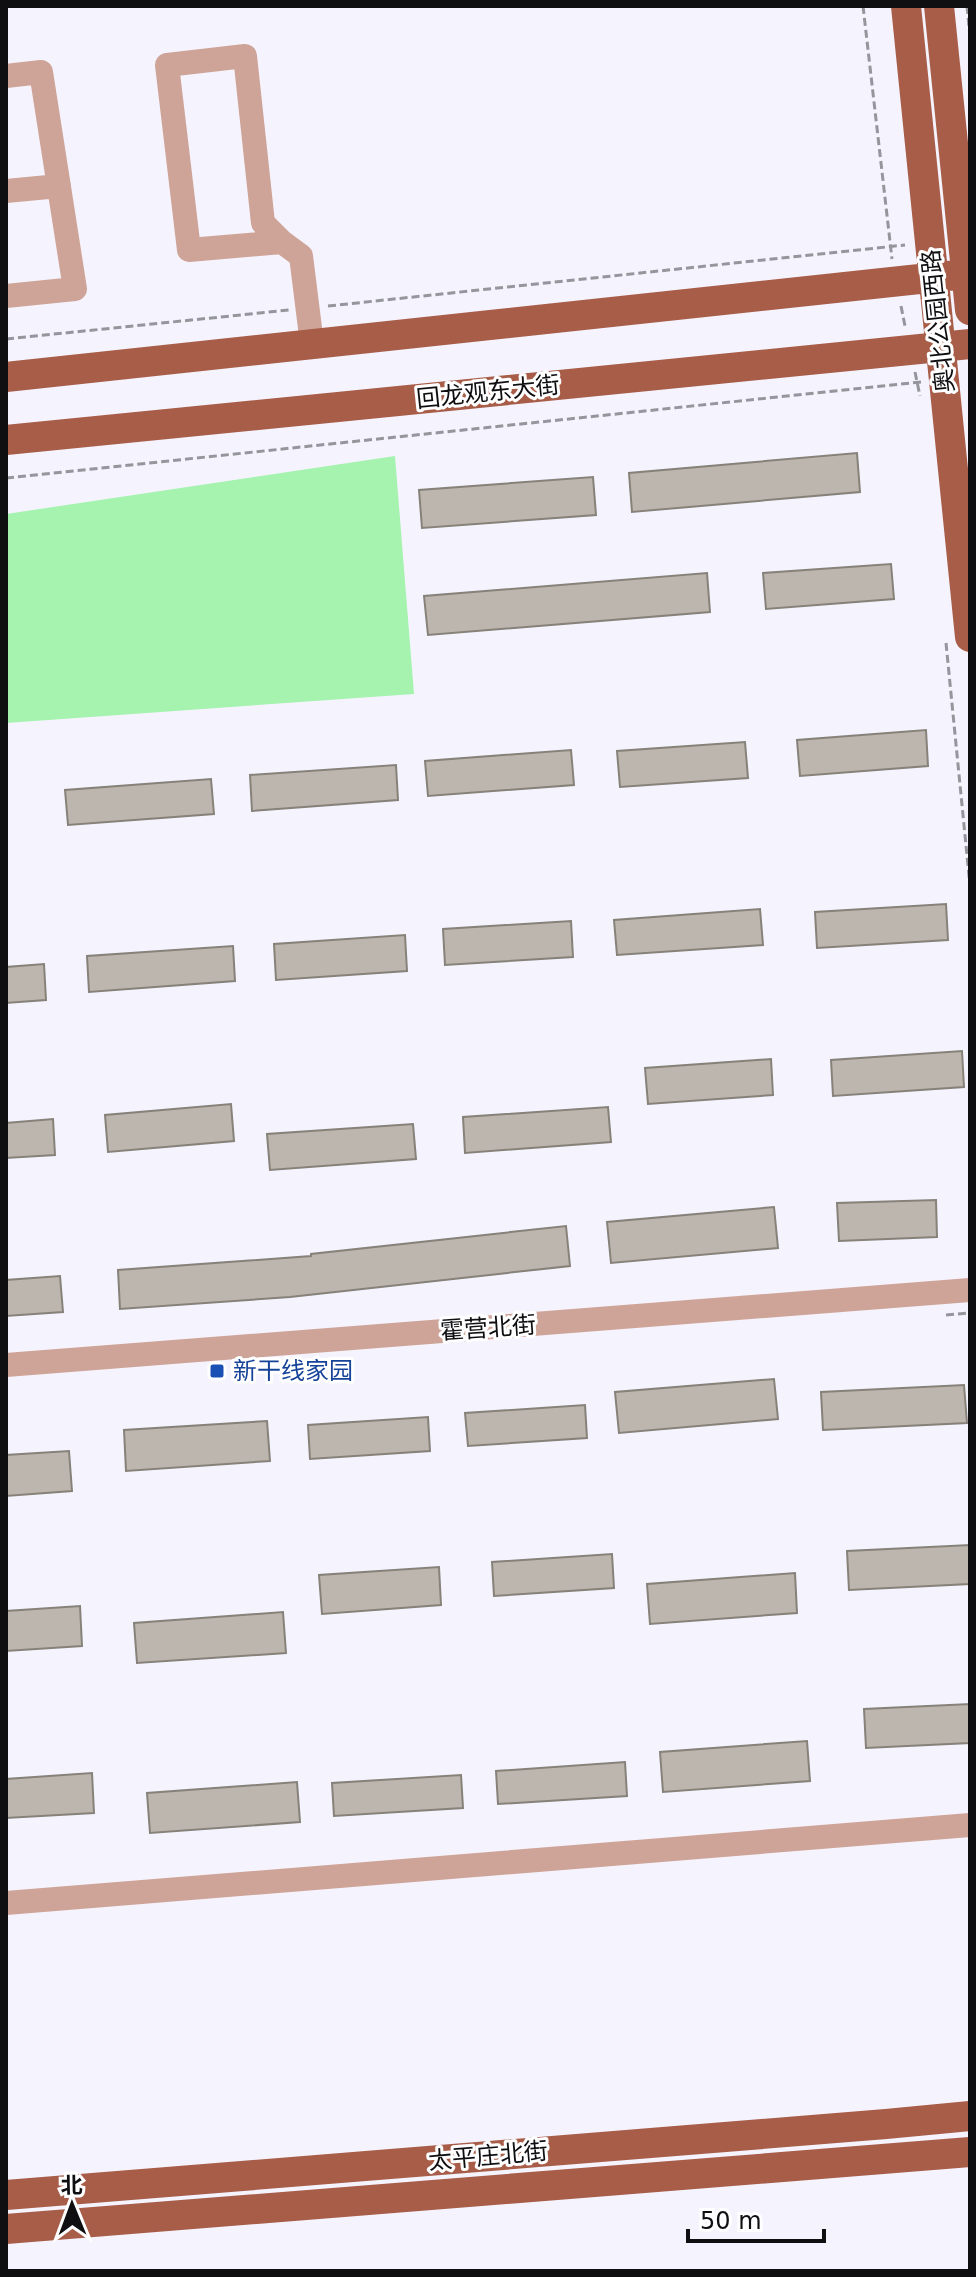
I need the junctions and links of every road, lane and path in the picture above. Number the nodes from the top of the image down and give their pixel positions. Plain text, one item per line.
1 (863, 6) edge
2 (906, 6) edge
3 (939, 6) edge
4 (967, 6) edge
5 (970, 37) edge
6 (6, 76) edge
7 (59, 186) junction
8 (6, 191) edge
9 (282, 242) junction
10 (930, 243) junction
11 (890, 247) junction
12 (966, 274) junction
13 (934, 277) junction
14 (896, 281) junction
15 (6, 296) edge
16 (308, 308) junction
17 (970, 310) edge
18 (6, 339) edge
19 (312, 344) junction
20 (955, 345) edge
21 (911, 349) junction
22 (6, 377) edge
23 (931, 382) junction
24 (920, 399) dead end
25 (6, 440) edge
26 (6, 478) edge
27 (958, 638) edge
28 (970, 886) edge
29 (970, 1290) edge
30 (6, 1365) edge
31 (970, 1825) edge
32 (6, 1903) edge
33 (970, 2116) edge
34 (970, 2152) edge
35 (6, 2195) edge
36 (6, 2229) edge

1 - 11 path
2 - 10 main road, 奥北公园西路
3 - 12 main road, 奥北公园西路
4 - 5 path
6 - 7 street
7 - 8 street
7 - 15 street
9 - 9 street
9 - 16 street
10 - 11 path
10 - 13 main road, 奥北公园西路
11 - 14 path
11 - 16 path
12 - 13 main road
12 - 17 main road, 奥北公园西路
13 - 14 main road
13 - 20 main road, 奥北公园西路
14 - 19 main road
14 - 21 path
16 - 18 path
16 - 19 street
19 - 22 main road
20 - 21 main road, 回龙观东大街
20 - 23 main road, 奥北公园西路
21 - 23 path
21 - 25 main road, 回龙观东大街
23 - 24 path
23 - 26 path
23 - 27 main road, 奥北公园西路
27 - 28 path
29 - 30 street, 霍营北街
31 - 32 street
33 - 35 main road, 太平庄北街
34 - 36 main road, 太平庄北街

